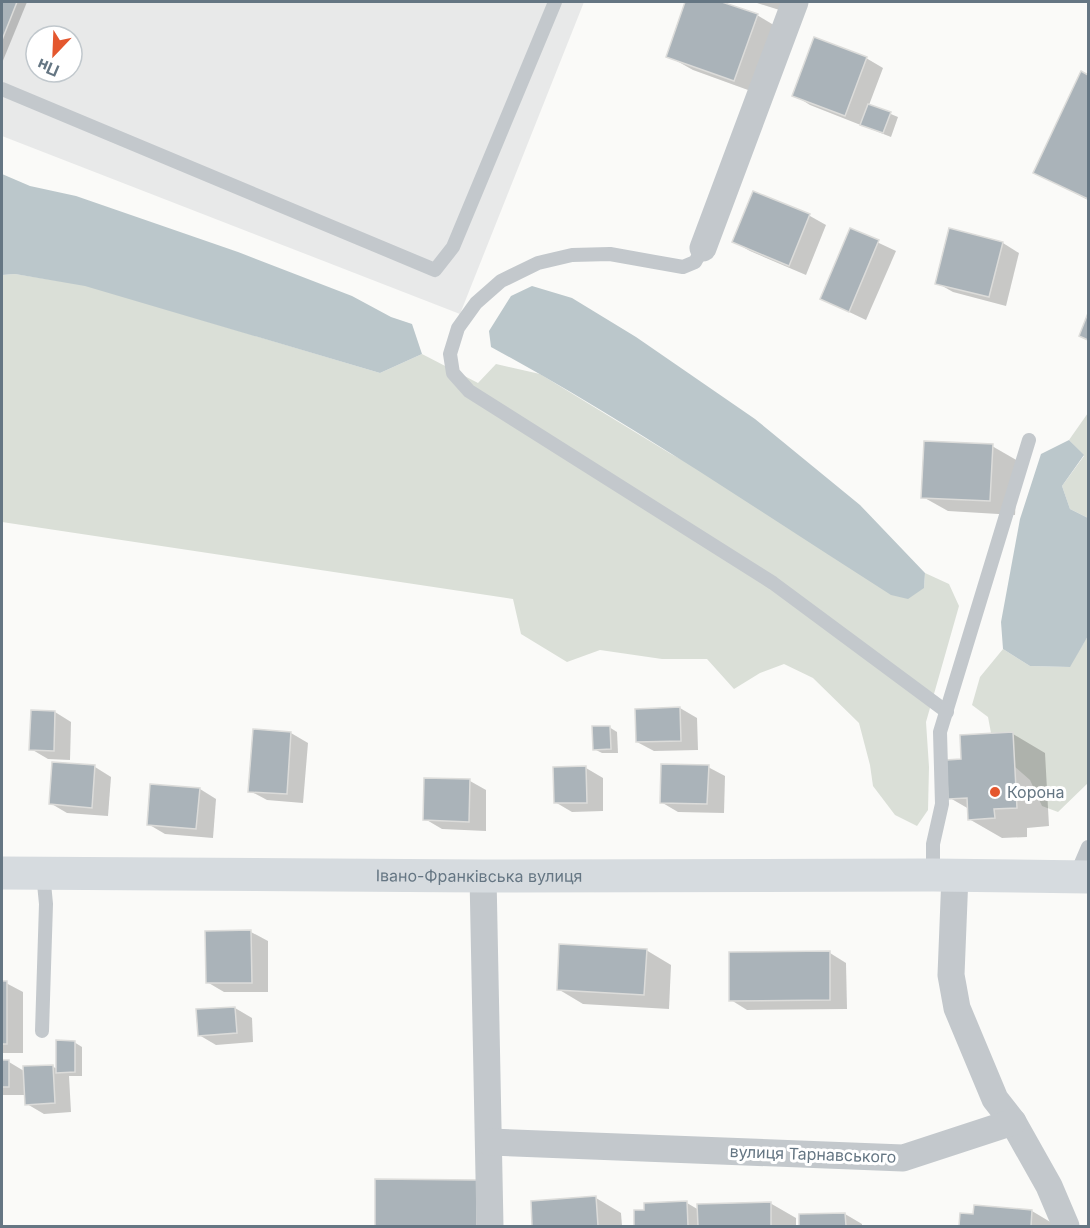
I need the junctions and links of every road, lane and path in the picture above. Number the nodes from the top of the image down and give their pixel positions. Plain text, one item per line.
1 (555, 2) edge
2 (795, 2) edge
3 (2, 89) edge
4 (703, 248) joint
5 (1029, 440) dead end
6 (946, 712) junction
7 (1089, 846) edge
8 (2, 873) edge
9 (43, 873) junction
10 (944, 875) junction
11 (483, 876) junction
12 (1082, 877) edge
13 (42, 1031) dead end
14 (1013, 1122) junction
15 (490, 1142) junction
16 (490, 1227) edge
17 (1066, 1227) edge

1 - 3 lane
2 - 4 street
4 - 6 lane
5 - 6 lane
6 - 10 lane
7 - 12 lane
8 - 9 main road, Івано-Франківська вулиця
9 - 11 main road, Івано-Франківська вулиця
9 - 13 lane
10 - 11 main road, Івано-Франківська вулиця
10 - 12 main road, Івано-Франківська вулиця
10 - 14 street
11 - 15 street
14 - 15 street, вулиця Тарнавського
14 - 17 street
15 - 16 street

